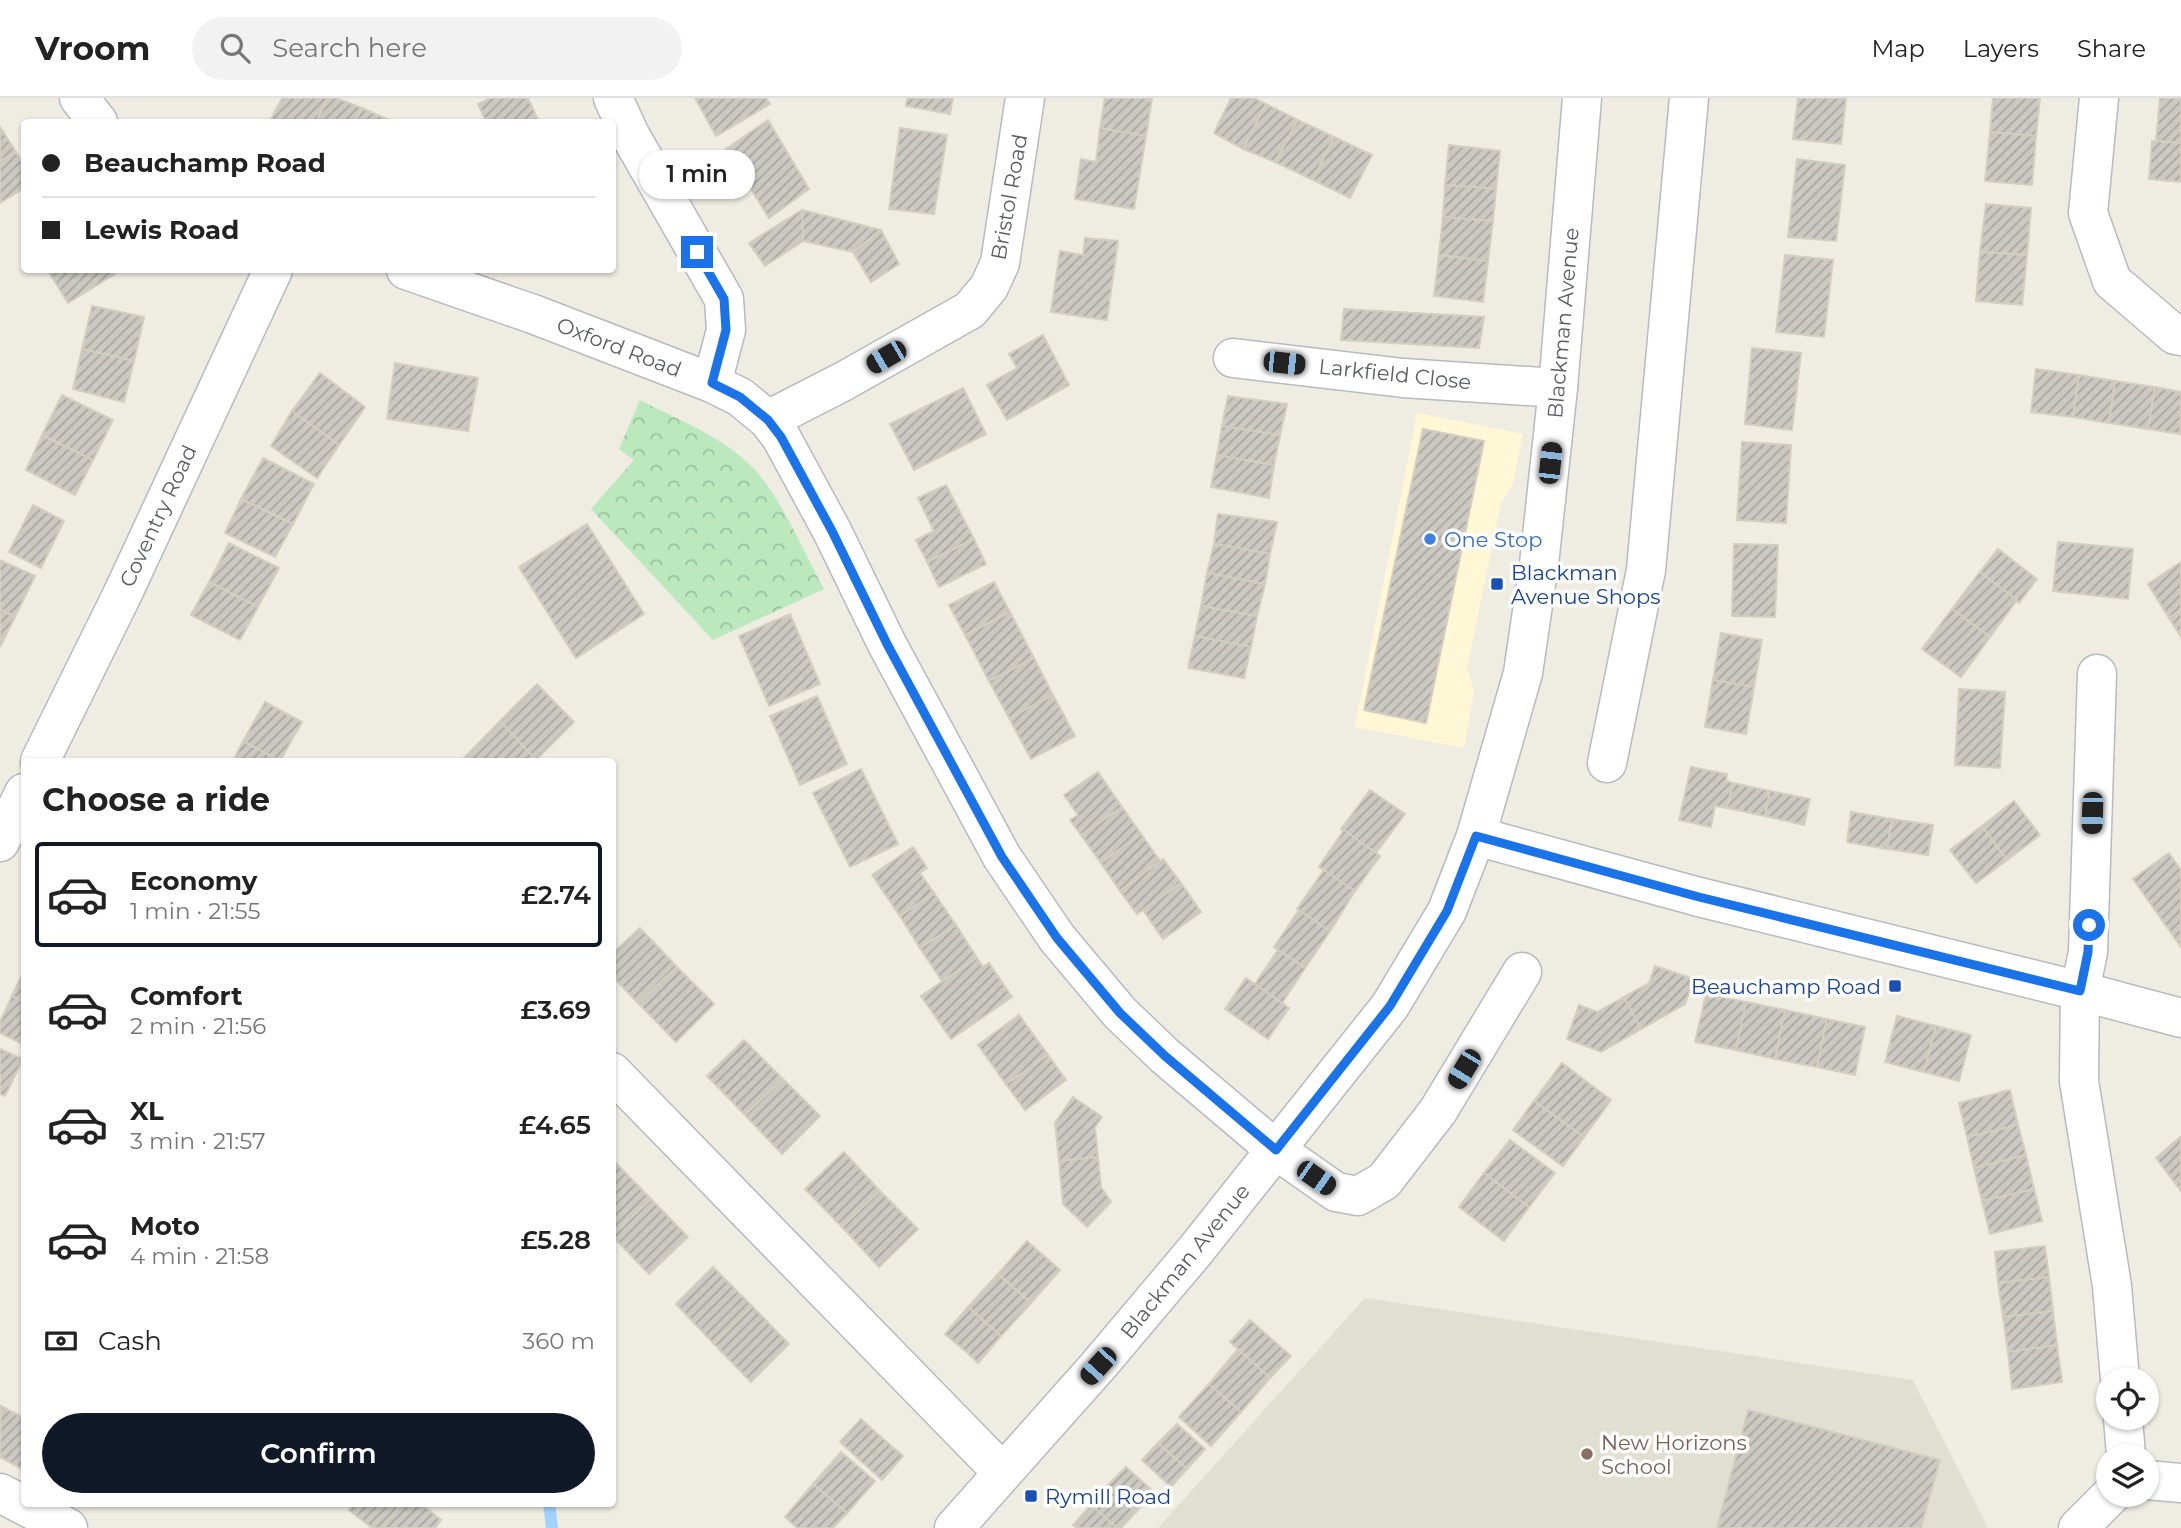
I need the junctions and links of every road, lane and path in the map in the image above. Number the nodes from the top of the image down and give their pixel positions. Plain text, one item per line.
1 (79, 98) edge
2 (613, 98) edge
3 (1026, 98) edge
4 (1582, 98) edge
5 (1689, 98) edge
6 (2099, 98) edge
7 (96, 119) edge
8 (272, 273) edge
9 (416, 273) edge
10 (2181, 336) edge
11 (1233, 358) dead end
12 (712, 383) junction
13 (1558, 388) junction
14 (768, 420) junction
15 (2097, 674) dead end
16 (41, 758) edge
17 (1607, 763) dead end
18 (21, 799) edge
19 (1476, 836) junction
20 (0, 842) edge
21 (1522, 972) dead end
22 (2080, 991) junction
23 (2181, 1018) edge
24 (616, 1076) edge
25 (1276, 1150) junction
26 (2119, 1367) edge
27 (1002, 1472) junction
28 (2159, 1481) edge
29 (2181, 1483) edge
30 (0, 1493) edge
31 (21, 1504) edge
32 (27, 1507) edge
33 (2099, 1507) edge
34 (68, 1528) edge
35 (954, 1528) edge
36 (2078, 1528) edge

1 - 7 street
2 - 12 street
3 - 14 street, Bristol Road
4 - 13 street, Blackman Avenue
5 - 17 street
6 - 10 street
8 - 16 street, Coventry Road
9 - 12 street, Oxford Road
11 - 13 street, Larkfield Close
12 - 14 street, Oxford Road
13 - 19 street, Blackman Avenue
14 - 25 street, Oxford Road
15 - 22 street
18 - 20 street
19 - 22 street
19 - 25 street, Blackman Avenue
21 - 25 street
22 - 23 street
22 - 26 street
24 - 27 street
25 - 27 street, Blackman Avenue
27 - 35 street, Blackman Avenue
28 - 29 street
30 - 31 street
32 - 34 street
33 - 36 street

